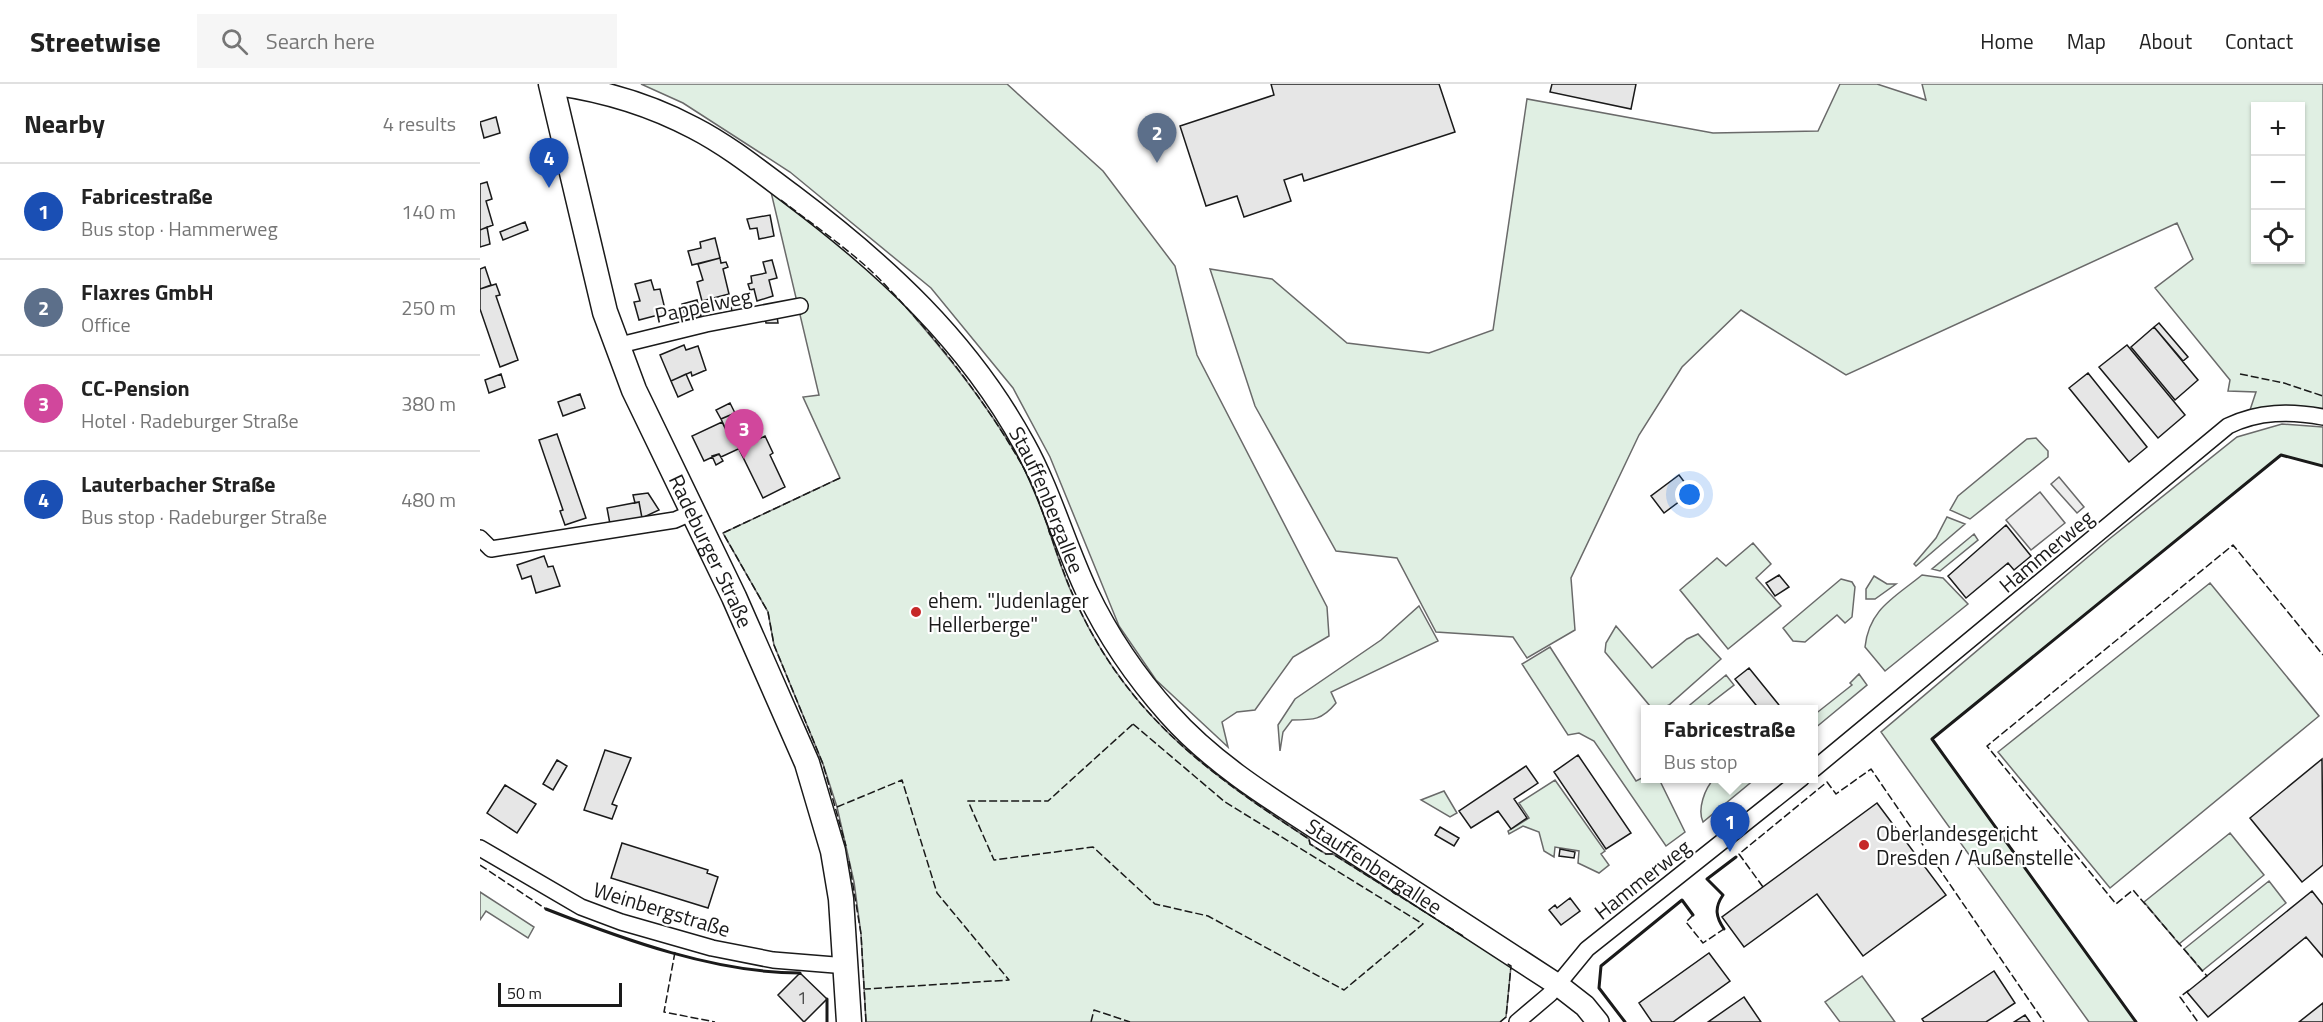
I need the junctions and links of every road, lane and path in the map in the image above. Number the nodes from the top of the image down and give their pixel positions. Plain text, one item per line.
1 (553, 84) edge
2 (800, 306) dead end
3 (616, 346) junction
4 (2323, 417) edge
5 (691, 513) junction
6 (480, 538) edge
7 (1818, 766) edge
8 (1796, 783) edge
9 (480, 848) edge
10 (847, 966) junction
11 (1558, 985) junction
12 (849, 1022) edge
13 (1517, 1022) edge
14 (1598, 1022) edge

1 - 3 main road, Radeburger Straße
1 - 11 main road, Stauffenbergallee
2 - 3 street, Pappelweg
3 - 5 main road, Radeburger Straße
4 - 7 street, Hammerweg
5 - 6 street
5 - 10 main road, Radeburger Straße
8 - 11 street, Hammerweg
9 - 10 street, Weinbergstraße
10 - 12 main road, Radeburger Straße
11 - 13 street, Hammerweg
11 - 14 main road, Stauffenbergallee

